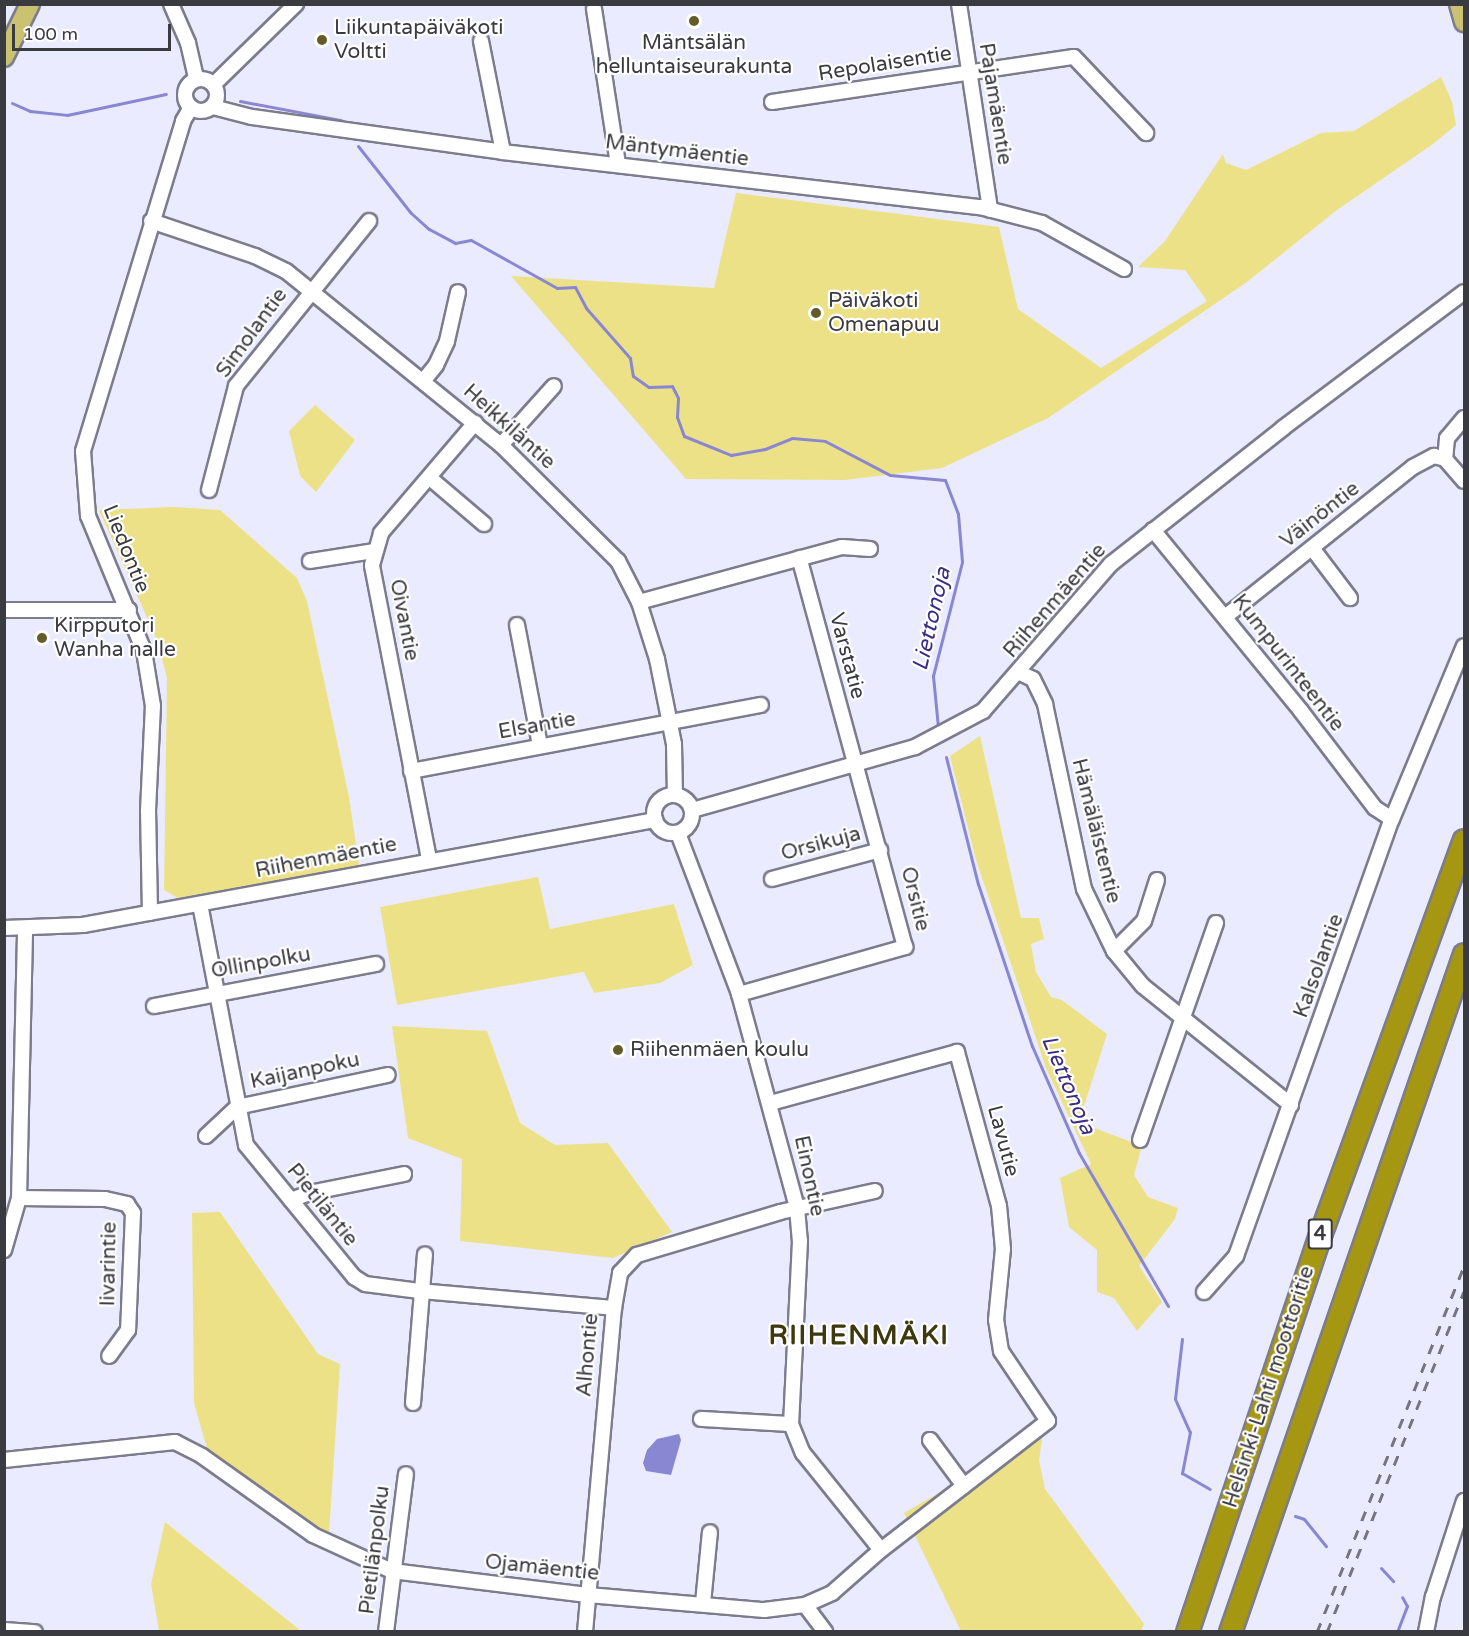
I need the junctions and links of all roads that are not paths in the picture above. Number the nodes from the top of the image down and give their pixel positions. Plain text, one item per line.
1 (30, 4) edge
2 (171, 4) edge
3 (296, 4) edge
4 (959, 4) edge
5 (1458, 4) edge
6 (594, 9) dead end
7 (1464, 22) edge
8 (481, 41) dead end
9 (4, 57) edge
10 (970, 73) junction
11 (196, 79) junction
12 (214, 84) junction
13 (772, 102) dead end
14 (191, 107) junction
15 (213, 107) junction
16 (1146, 133) dead end
17 (503, 152) junction
18 (618, 164) junction
19 (990, 210) junction
20 (369, 221) dead end
21 (151, 222) junction
22 (1124, 269) dead end
23 (309, 290) junction
24 (458, 292) dead end
25 (1464, 292) edge
26 (424, 380) junction
27 (554, 386) dead end
28 (1464, 417) edge
29 (475, 423) junction
30 (501, 445) junction
31 (1445, 459) junction
32 (430, 478) junction
33 (1464, 481) edge
34 (209, 490) dead end
35 (484, 524) dead end
36 (1153, 530) junction
37 (1312, 548) junction
38 (870, 549) dead end
39 (374, 552) junction
40 (799, 558) junction
41 (310, 561) dead end
42 (1350, 598) dead end
43 (639, 602) junction
44 (4, 610) edge
45 (129, 610) junction
46 (1225, 617) junction
47 (517, 625) dead end
48 (1464, 646) edge
49 (1020, 673) junction
50 (761, 705) dead end
51 (670, 724) junction
52 (540, 746) junction
53 (855, 766) junction
54 (411, 771) junction
55 (675, 795) junction
56 (692, 810) junction
57 (1392, 819) junction
58 (655, 820) junction
59 (678, 833) junction
60 (1464, 840) edge
61 (880, 850) junction
62 (429, 859) junction
63 (772, 879) dead end
64 (1157, 880) dead end
65 (200, 904) junction
66 (150, 913) junction
67 (1216, 923) dead end
68 (4, 928) edge
69 (25, 928) junction
70 (1114, 951) junction
71 (1464, 954) edge
72 (376, 964) dead end
73 (215, 992) junction
74 (739, 994) junction
75 (154, 1006) dead end
76 (1183, 1014) junction
77 (388, 1075) dead end
78 (770, 1103) junction
79 (1291, 1105) junction
80 (237, 1107) junction
81 (206, 1136) dead end
82 (1140, 1140) dead end
83 (404, 1174) dead end
84 (875, 1191) dead end
85 (20, 1198) junction
86 (291, 1200) junction
87 (797, 1208) junction
88 (4, 1250) edge
89 (425, 1254) dead end
90 (420, 1291) junction
91 (1204, 1292) dead end
92 (614, 1308) junction
93 (110, 1356) dead end
94 (413, 1403) dead end
95 (701, 1419) dead end
96 (1048, 1420) joint
97 (791, 1424) junction
98 (930, 1440) dead end
99 (4, 1460) edge
100 (406, 1474) dead end
101 (964, 1486) junction
102 (1464, 1501) edge
103 (710, 1532) dead end
104 (881, 1550) junction
105 (392, 1571) junction
106 (588, 1595) junction
107 (703, 1604) junction
108 (805, 1605) junction
109 (4, 1630) edge
110 (34, 1632) edge
111 (386, 1632) edge
112 (585, 1632) edge
113 (825, 1632) edge
114 (1187, 1632) edge
115 (1230, 1632) edge
116 (1426, 1632) edge

1 - 9 main road
2 - 11 street
3 - 12 street
4 - 10 street, Pajamäentie
5 - 7 main road
6 - 18 street
8 - 17 street
10 - 13 street, Repolaisentie
10 - 16 street, Repolaisentie
10 - 19 street, Pajamäentie
11 - 12 street
11 - 14 street
12 - 15 street
14 - 15 street
14 - 21 street, Liedontie
15 - 17 street, Mäntymäentie
17 - 18 street, Mäntymäentie
18 - 19 street, Mäntymäentie
19 - 22 street, Mäntymäentie
20 - 23 street, Simolantie
21 - 23 street, Heikkiläntie
21 - 45 street, Liedontie
23 - 26 street, Heikkiläntie
23 - 34 street, Simolantie
24 - 26 street
25 - 36 street, Riihenmäentie
26 - 29 street, Heikkiläntie
27 - 30 street
28 - 31 street
29 - 30 street, Heikkiläntie
29 - 32 street, Oivantie
30 - 43 street, Heikkiläntie
31 - 33 street
31 - 37 street, Väinöntie
32 - 35 street
32 - 39 street, Oivantie
36 - 46 street, Kumpurinteentie
36 - 49 street, Riihenmäentie
37 - 42 street
37 - 46 street, Väinöntie
38 - 40 street
39 - 41 street
39 - 54 street, Oivantie
40 - 43 street
40 - 53 street, Varstatie
43 - 51 street, Heikkiläntie
44 - 45 street
45 - 66 street, Liedontie
46 - 57 street, Kumpurinteentie
47 - 52 street
48 - 57 street, Kalsolantie
49 - 53 street, Riihenmäentie
49 - 70 street, Hämäläistentie
50 - 51 street, Elsantie
51 - 52 street, Elsantie
51 - 55 street, Heikkiläntie
52 - 54 street, Elsantie
53 - 56 street, Riihenmäentie
53 - 61 street, Orsitie
54 - 62 street, Oivantie
55 - 56 street
55 - 58 street
56 - 59 street
57 - 79 street, Kalsolantie
58 - 59 street
58 - 62 street, Riihenmäentie
59 - 74 street, Einontie
60 - 114 highway, Helsinki-Lahti moottoritie / 4
61 - 63 street, Orsikuja
61 - 74 street, Orsitie
62 - 65 street, Riihenmäentie
64 - 70 street
65 - 66 street, Riihenmäentie
65 - 73 street, Pietiläntie
66 - 69 street, Riihenmäentie
67 - 76 street
68 - 69 street, Riihenmäentie
69 - 85 street
70 - 76 street, Hämäläistentie
71 - 115 highway, Helsinki-Lahti moottoritie / 4
72 - 73 street, Ollinpolku
73 - 75 street, Ollinpolku
73 - 80 street, Pietiläntie
74 - 78 street, Einontie
76 - 79 street, Hämäläistentie
76 - 82 street
77 - 80 street, Kaijanpoku
78 - 87 street, Einontie
78 - 96 street, Lavutie
79 - 91 street, Kalsolantie
80 - 81 street, Kaijanpoku
80 - 86 street, Pietiläntie
83 - 86 street
84 - 87 street, Alhontie
85 - 88 street
85 - 93 street, Iivarintie
86 - 90 street, Pietiläntie
87 - 92 street, Alhontie
87 - 97 street, Einontie
89 - 90 street
90 - 92 street, Pietiläntie
90 - 94 street
92 - 106 street, Alhontie
95 - 97 street
96 - 101 street, Ojamäentie
97 - 104 street, Einontie
98 - 101 street
99 - 105 street, Ojamäentie
100 - 105 street, Pietilänpolku
101 - 104 street, Ojamäentie
102 - 116 street
103 - 107 street
104 - 108 street, Ojamäentie
105 - 106 street, Ojamäentie
105 - 111 street, Pietilänpolku
106 - 107 street, Ojamäentie
106 - 112 street, Alhontie
107 - 108 street, Ojamäentie
108 - 113 street
109 - 110 street

